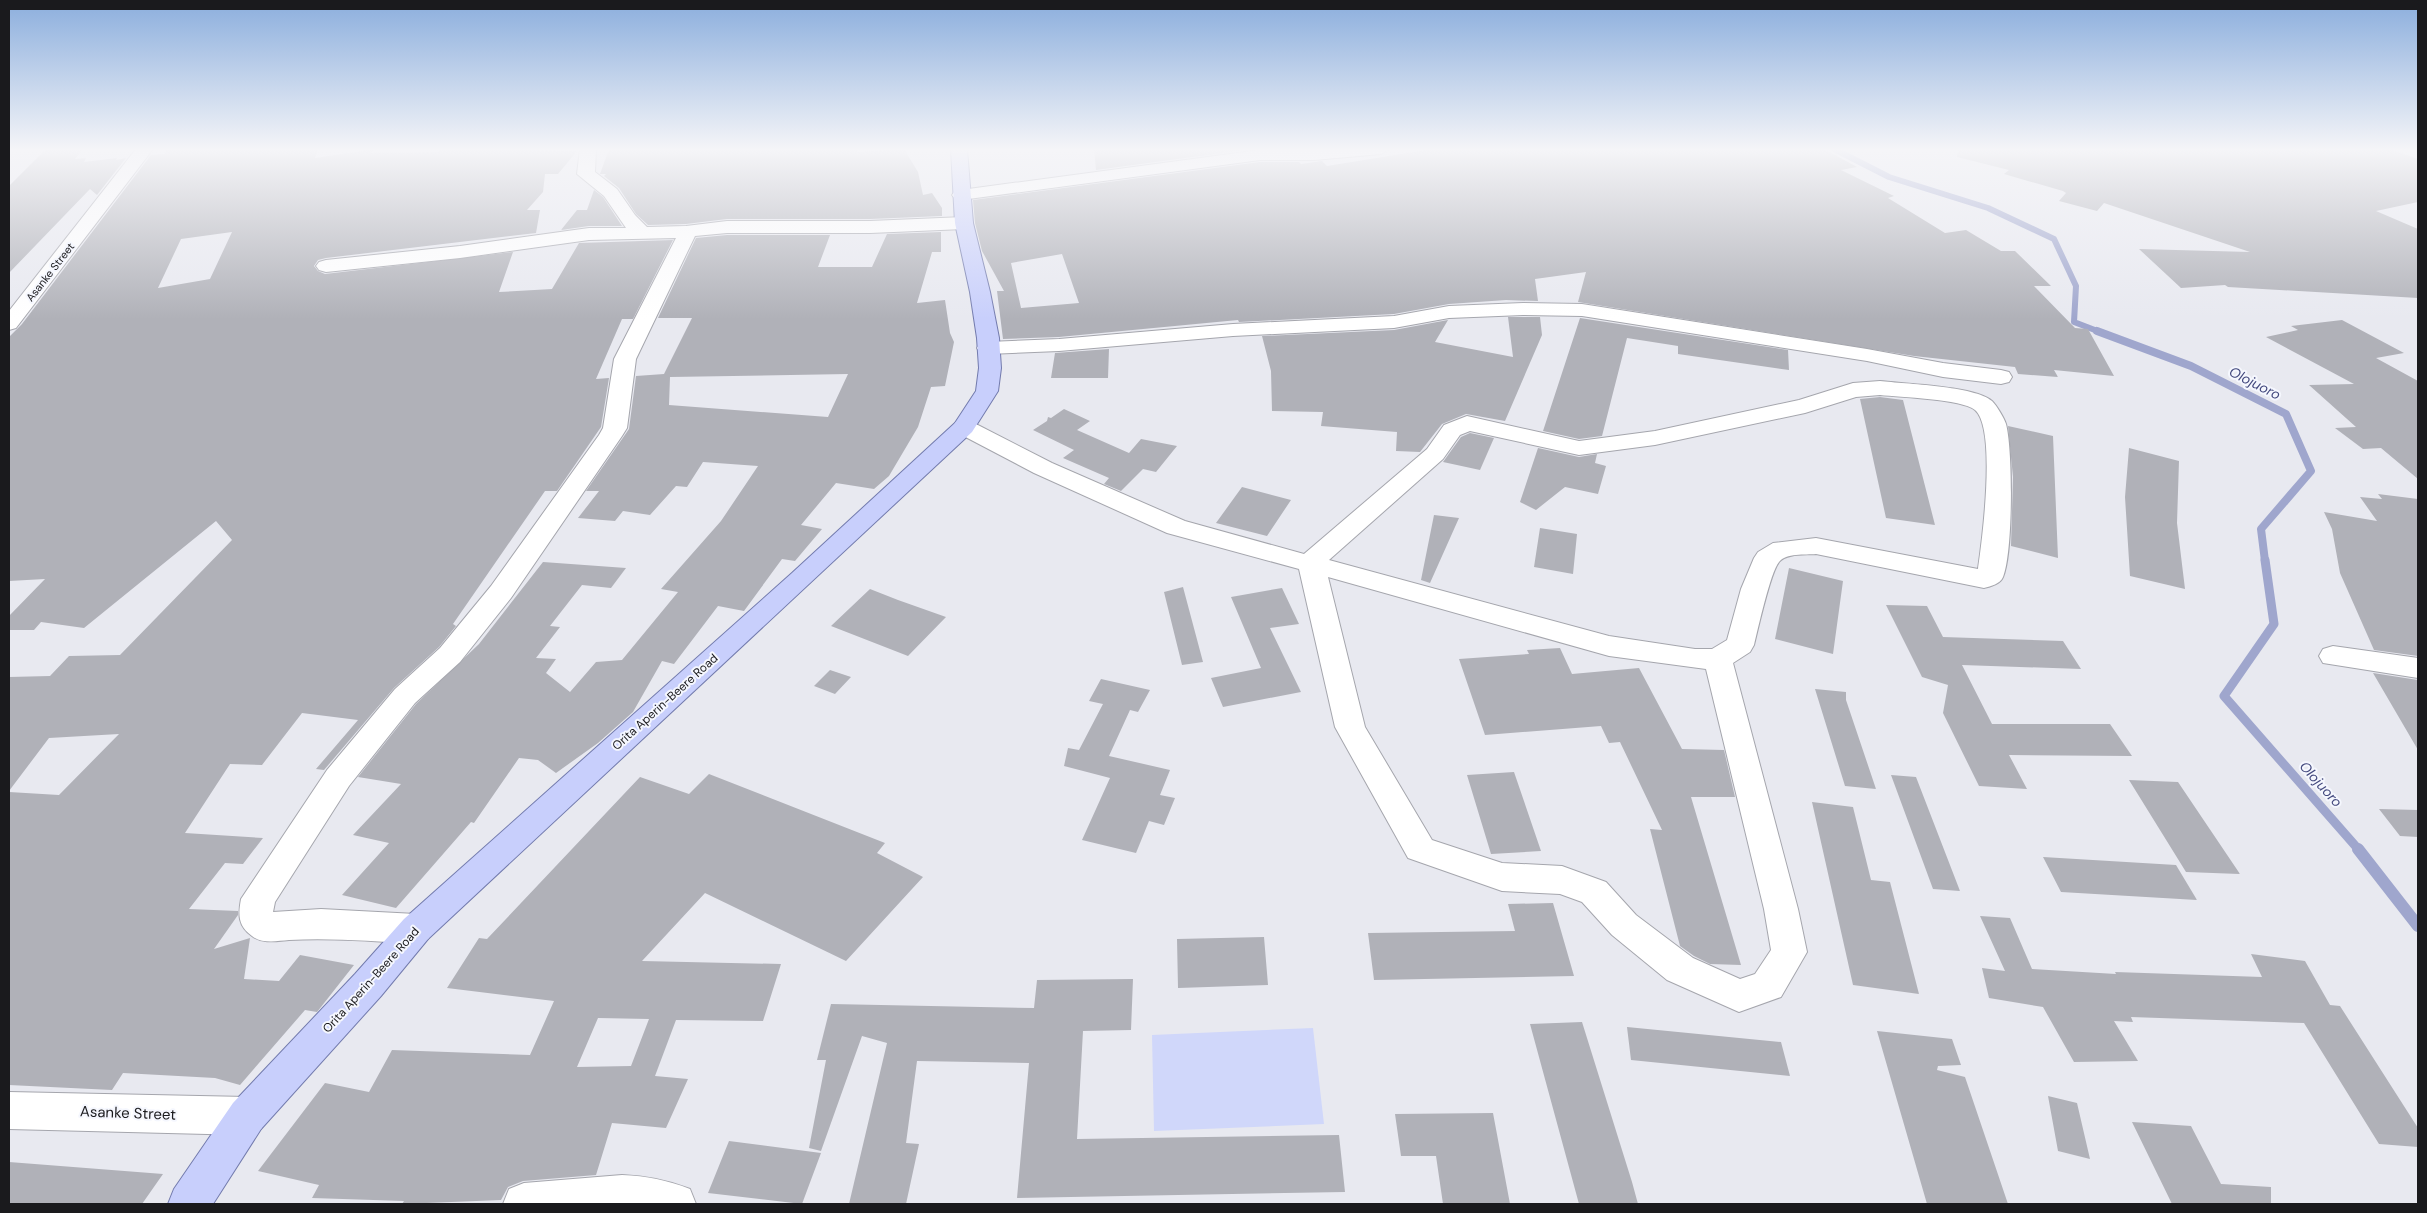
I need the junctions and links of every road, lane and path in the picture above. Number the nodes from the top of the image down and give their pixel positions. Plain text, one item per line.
1 (101, 206) edge
2 (620, 206) edge
3 (962, 206) edge
4 (964, 223) junction
5 (688, 232) junction
6 (643, 234) junction
7 (326, 266) dead end
8 (37, 288) junction
9 (9, 295) edge
10 (9, 324) edge
11 (988, 348) junction
12 (2001, 376) dead end
13 (964, 427) junction
14 (1310, 562) junction
15 (2333, 656) dead end
16 (1718, 659) junction
17 (2418, 668) edge
18 (416, 929) junction
19 (9, 1110) edge
20 (247, 1116) junction
21 (189, 1204) edge
22 (524, 1204) edge
23 (675, 1204) edge

1 - 8 street, Asanke Street
2 - 6 street
3 - 4 main road, Orita Aperin-Beere Road
4 - 5 street
4 - 11 main road, Orita Aperin-Beere Road
5 - 6 street
5 - 18 street
6 - 7 street
8 - 9 street
8 - 10 street, Asanke Street
11 - 12 street
11 - 13 main road, Orita Aperin-Beere Road
13 - 14 street
13 - 18 main road, Orita Aperin-Beere Road
14 - 16 street
14 - 16 street
14 - 16 street
15 - 17 street
18 - 20 main road, Orita Aperin-Beere Road
19 - 20 street, Asanke Street
20 - 21 main road, Orita Aperin-Beere Road
22 - 23 street

